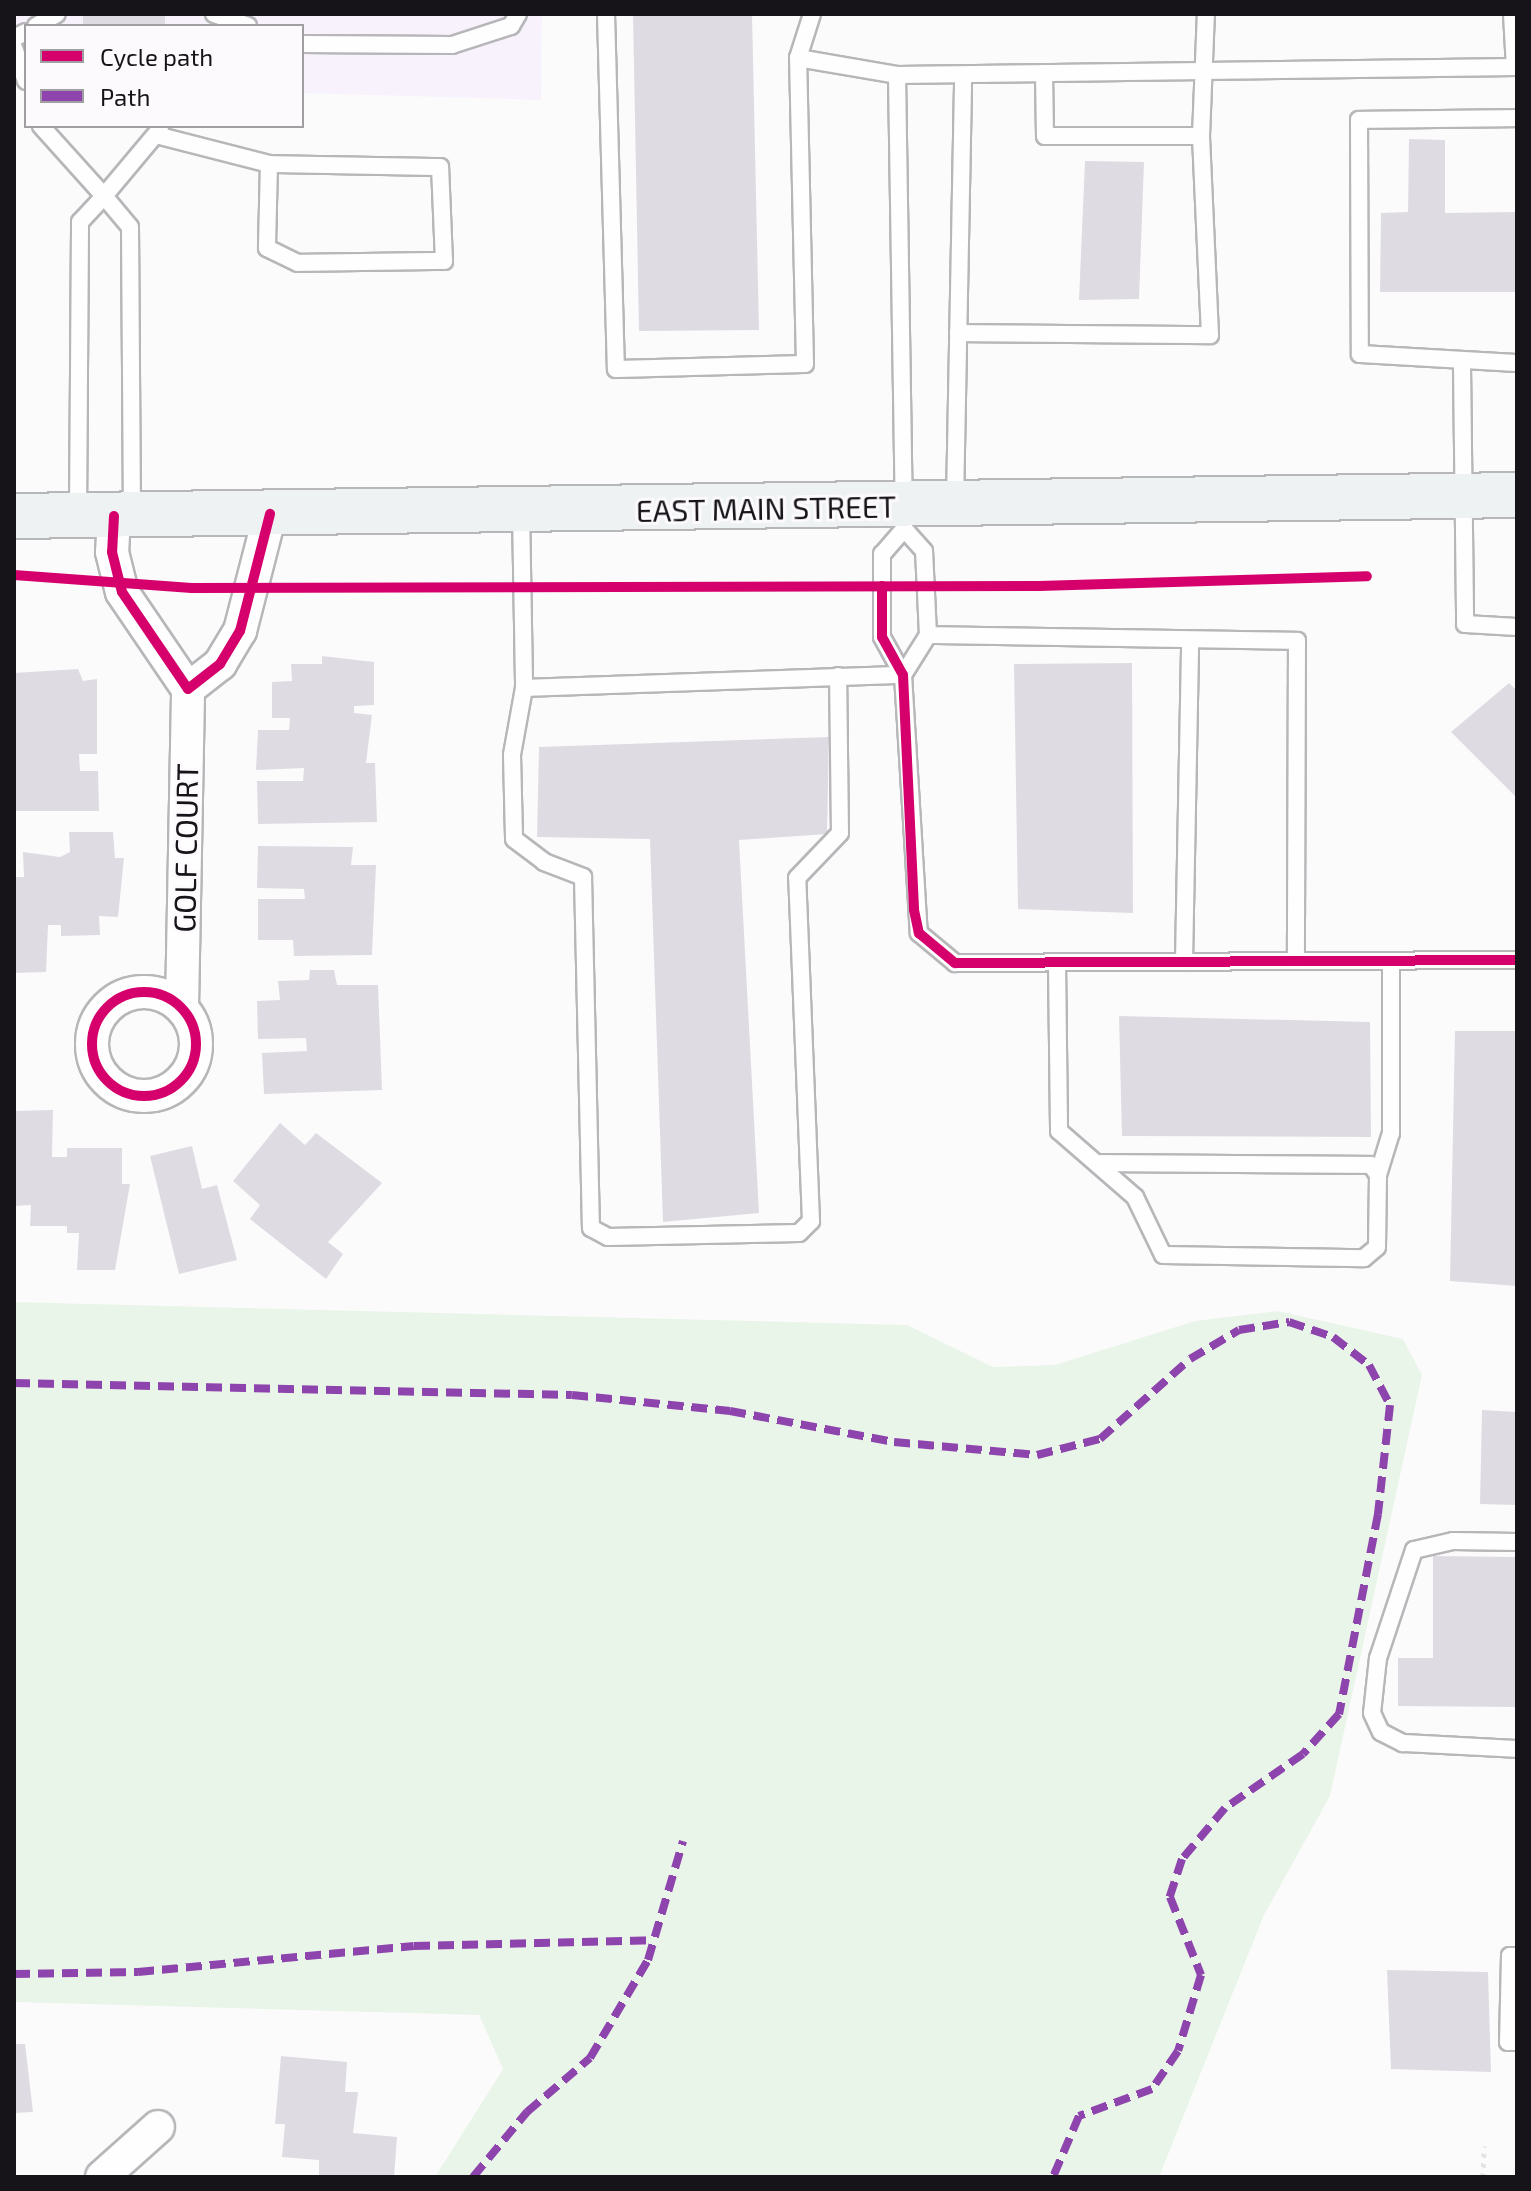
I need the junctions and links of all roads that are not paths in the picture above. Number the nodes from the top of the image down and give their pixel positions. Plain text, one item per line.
1 (57, 14) edge
2 (214, 14) edge
3 (518, 14) edge
4 (606, 14) edge
5 (812, 14) edge
6 (1206, 14) edge
7 (1512, 14) edge
8 (40, 24) edge
9 (242, 24) edge
10 (304, 44) edge
11 (14, 48) edge
12 (798, 58) junction
13 (1516, 67) edge
14 (1208, 71) junction
15 (1044, 73) junction
16 (897, 75) junction
17 (963, 75) junction
18 (24, 76) edge
19 (1517, 118) edge
20 (43, 128) edge
21 (159, 131) edge
22 (1201, 136) junction
23 (269, 164) junction
24 (104, 196) junction
25 (958, 333) junction
26 (1517, 363) edge
27 (1462, 366) junction
28 (1517, 495) edge
29 (1464, 496) junction
30 (955, 504) junction
31 (521, 510) junction
32 (270, 514) junction
33 (14, 516) edge
34 (108, 516) junction
35 (904, 518) junction
36 (1517, 627) edge
37 (928, 635) junction
38 (1190, 640) junction
39 (903, 675) junction
40 (838, 676) junction
41 (524, 688) junction
42 (188, 689) junction
43 (1517, 960) edge
44 (1296, 961) junction
45 (1391, 961) junction
46 (1184, 962) junction
47 (1057, 963) junction
48 (182, 1007) dead end
49 (1101, 1163) junction
50 (1378, 1175) junction
51 (1517, 1542) edge
52 (1517, 1749) edge
53 (1517, 1956) edge
54 (1517, 2042) edge
55 (158, 2127) dead end
56 (102, 2177) edge

1 - 8 lane
2 - 9 lane
3 - 10 lane
4 - 12 lane
5 - 12 lane
6 - 14 lane
7 - 13 lane
11 - 18 lane
12 - 16 lane
13 - 14 lane
14 - 15 lane
14 - 22 lane
15 - 17 lane
15 - 22 lane
16 - 17 lane
16 - 35 lane
17 - 25 lane
19 - 27 lane
20 - 24 lane
21 - 23 lane
21 - 24 lane
22 - 25 lane
23 - 23 lane
24 - 34 lane
24 - 34 lane
25 - 30 lane
26 - 27 lane
27 - 29 lane
28 - 29 main road, EAST MAIN STREET
29 - 30 main road, EAST MAIN STREET
29 - 36 lane
30 - 35 main road, EAST MAIN STREET
31 - 32 main road, EAST MAIN STREET
31 - 35 main road, EAST MAIN STREET
31 - 41 lane
32 - 34 main road, EAST MAIN STREET
32 - 42 street
33 - 34 main road, EAST MAIN STREET
34 - 42 street
35 - 37 lane
35 - 39 lane
37 - 38 lane
37 - 39 lane
38 - 44 lane
38 - 46 lane
39 - 40 lane
39 - 47 lane
40 - 41 lane
40 - 41 lane
42 - 48 street, GOLF COURT
43 - 45 lane
44 - 45 lane
44 - 46 lane
45 - 50 lane
46 - 47 lane
47 - 49 lane
49 - 50 lane
49 - 50 lane
51 - 52 lane
53 - 54 lane
55 - 56 street

